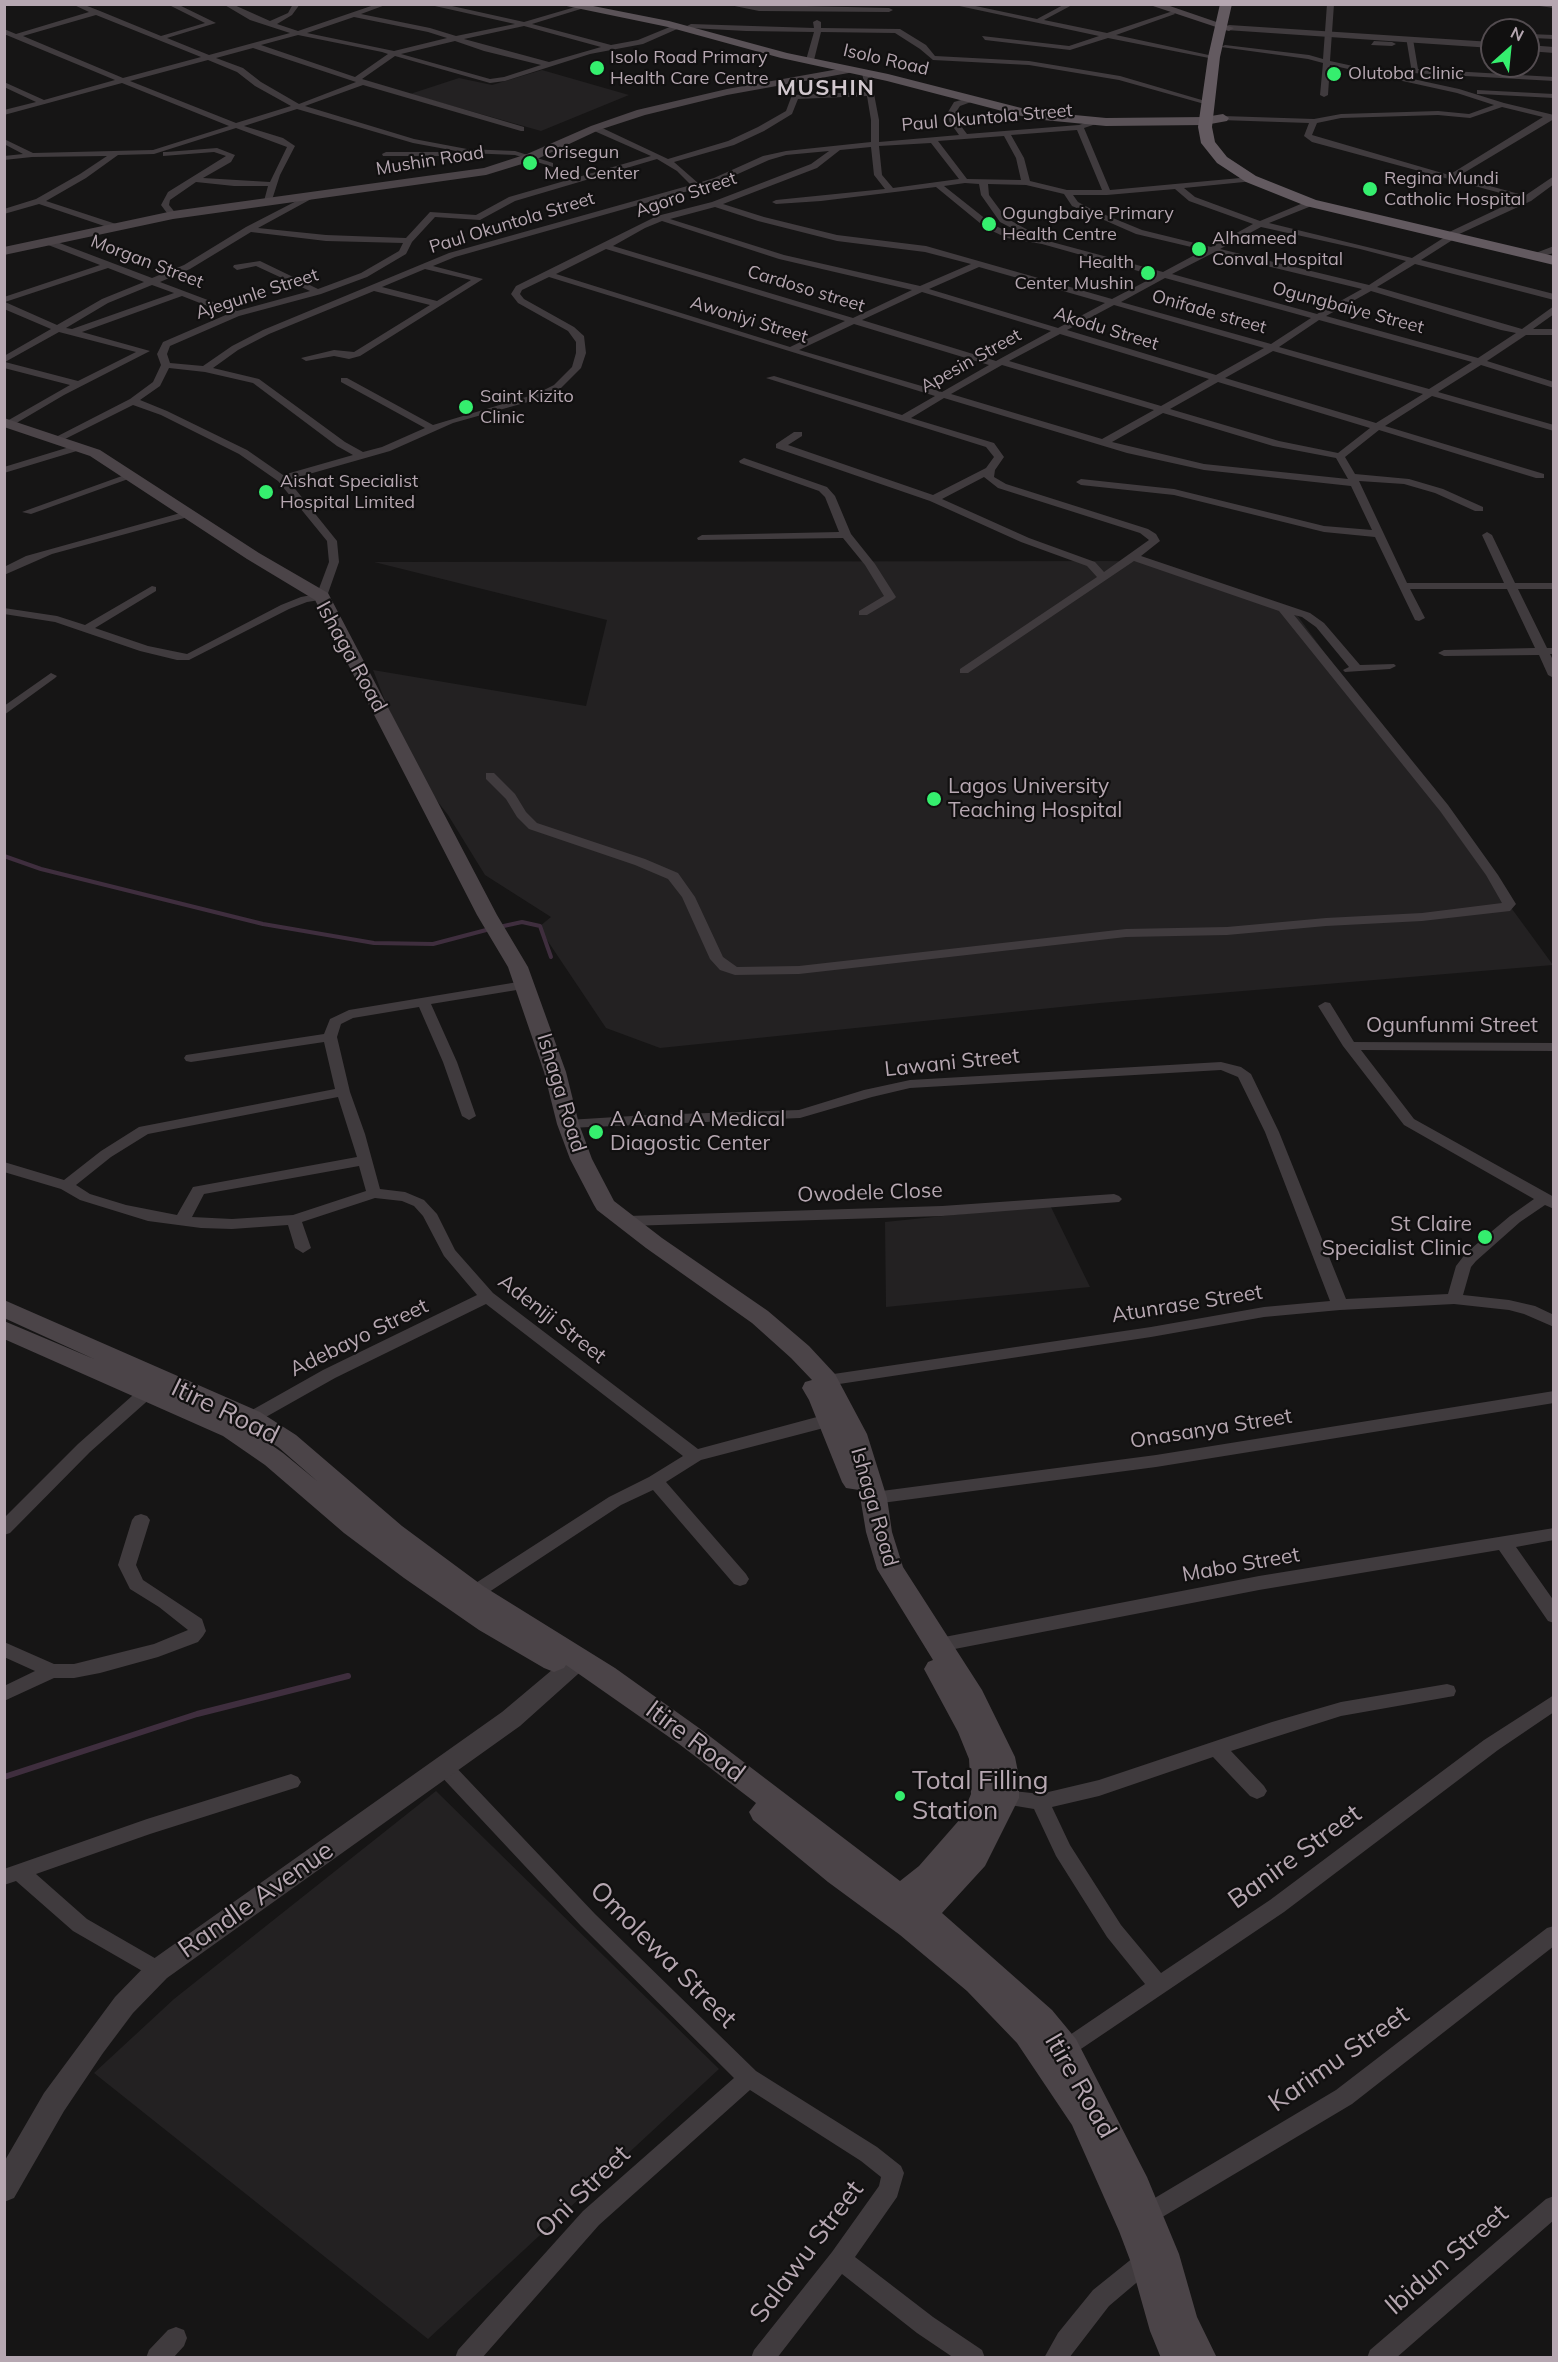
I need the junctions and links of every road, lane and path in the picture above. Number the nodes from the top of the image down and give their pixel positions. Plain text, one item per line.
1 (75, 4) edge
2 (170, 4) edge
3 (226, 4) edge
4 (297, 4) edge
5 (386, 4) edge
6 (429, 4) edge
7 (562, 4) edge
8 (728, 4) edge
9 (953, 4) edge
10 (1071, 4) edge
11 (1152, 4) edge
12 (1226, 4) edge
13 (1234, 4) edge
14 (1331, 4) edge
15 (1535, 5) edge
16 (579, 6) edge
17 (982, 6) edge
18 (1554, 6) edge
19 (818, 7) edge
20 (890, 7) edge
21 (98, 12) junction
22 (1173, 13) junction
23 (355, 15) junction
24 (1038, 21) junction
25 (271, 24) junction
26 (525, 24) junction
27 (685, 26) junction
28 (1226, 28) junction
29 (4, 31) edge
30 (817, 31) junction
31 (897, 31) junction
32 (298, 33) junction
33 (1330, 34) junction
34 (16, 36) junction
35 (1109, 36) junction
36 (4, 38) edge
37 (161, 38) junction
38 (454, 38) junction
39 (985, 38) dead end
40 (1409, 39) junction
41 (1375, 40) junction
42 (1392, 44) dead end
43 (1480, 44) edge
44 (254, 45) junction
45 (608, 47) junction
46 (1225, 47) junction
47 (395, 53) junction
48 (1372, 53) dead end
49 (210, 57) junction
50 (1214, 57) junction
51 (810, 60) junction
52 (1328, 62) junction
53 (549, 65) junction
54 (850, 70) junction
55 (866, 73) junction
56 (1554, 79) edge
57 (123, 80) junction
58 (360, 80) junction
59 (4, 84) edge
60 (1460, 91) junction
61 (868, 94) junction
62 (1323, 95) dead end
63 (1554, 96) edge
64 (968, 100) junction
65 (42, 102) junction
66 (1208, 103) junction
67 (1502, 105) junction
68 (299, 106) junction
69 (4, 113) edge
70 (1552, 117) edge
71 (1212, 119) junction
72 (1314, 121) junction
73 (1093, 122) junction
74 (234, 125) junction
75 (1080, 127) junction
76 (595, 128) junction
77 (521, 129) dead end
78 (1006, 133) junction
79 (965, 137) junction
80 (4, 141) edge
81 (934, 141) junction
82 (875, 145) junction
83 (837, 149) junction
84 (467, 151) junction
85 (154, 152) junction
86 (116, 153) junction
87 (386, 154) dead end
88 (29, 155) junction
89 (658, 156) junction
90 (4, 158) edge
91 (530, 158) junction
92 (666, 162) junction
93 (550, 165) dead end
94 (4, 170) edge
95 (1450, 178) junction
96 (1251, 179) junction
97 (196, 180) junction
98 (965, 181) junction
99 (983, 181) junction
100 (1552, 181) edge
101 (1026, 183) junction
102 (273, 184) junction
103 (696, 185) junction
104 (938, 185) junction
105 (1176, 186) junction
106 (891, 191) junction
107 (1067, 192) junction
108 (1107, 193) junction
109 (309, 196) junction
110 (1527, 199) junction
111 (39, 201) junction
112 (268, 201) junction
113 (776, 202) dead end
114 (1311, 203) junction
115 (715, 204) junction
116 (4, 212) edge
117 (173, 215) junction
118 (660, 218) junction
119 (1003, 220) junction
120 (983, 222) junction
121 (1260, 224) junction
122 (113, 226) junction
123 (249, 229) junction
124 (1451, 236) junction
125 (46, 241) junction
126 (408, 241) junction
127 (1043, 242) junction
128 (605, 246) junction
129 (1213, 249) junction
130 (1554, 249) edge
131 (4, 251) edge
132 (1536, 256) junction
133 (1554, 259) edge
134 (390, 261) junction
135 (1414, 261) junction
136 (979, 264) junction
137 (108, 265) junction
138 (237, 267) dead end
139 (425, 267) junction
140 (547, 274) junction
141 (1165, 276) junction
142 (152, 281) junction
143 (374, 288) junction
144 (1370, 288) junction
145 (921, 289) junction
146 (318, 292) junction
147 (183, 293) junction
148 (1554, 297) edge
149 (4, 300) edge
150 (1114, 303) junction
151 (437, 304) junction
152 (4, 306) edge
153 (1554, 309) edge
154 (236, 314) junction
155 (1318, 317) junction
156 (854, 321) junction
157 (59, 329) junction
158 (1058, 331) junction
159 (73, 332) junction
160 (1523, 332) junction
161 (1554, 332) edge
162 (166, 344) junction
163 (1272, 347) junction
164 (791, 350) junction
165 (145, 351) junction
166 (306, 358) dead end
167 (4, 360) edge
168 (1478, 362) junction
169 (999, 363) junction
170 (166, 364) junction
171 (4, 365) edge
172 (205, 369) junction
173 (771, 378) dead end
174 (344, 380) dead end
175 (1217, 380) junction
176 (79, 384) junction
177 (1554, 385) edge
178 (1430, 394) junction
179 (942, 395) junction
180 (133, 401) junction
181 (1162, 411) junction
182 (903, 417) junction
183 (6, 424) edge
184 (1377, 427) junction
185 (432, 428) junction
186 (1554, 428) edge
187 (798, 434) dead end
188 (57, 439) junction
189 (1103, 443) junction
190 (76, 448) junction
191 (362, 456) junction
192 (1340, 456) junction
193 (744, 461) dead end
194 (4, 470) edge
195 (990, 470) junction
196 (1540, 476) dead end
197 (126, 478) junction
198 (282, 478) junction
199 (1353, 480) junction
200 (1081, 482) dead end
201 (934, 499) junction
202 (1479, 509) dead end
203 (27, 512) dead end
204 (184, 515) junction
205 (1378, 534) junction
206 (846, 535) junction
207 (1487, 535) dead end
208 (702, 538) dead end
209 (1133, 557) junction
210 (4, 572) edge
211 (1103, 577) junction
212 (1403, 586) junction
213 (1509, 586) junction
214 (1554, 586) edge
215 (152, 589) dead end
216 (314, 598) junction
217 (1283, 609) junction
218 (4, 611) edge
219 (863, 613) dead end
220 (1419, 618) dead end
221 (85, 630) junction
222 (1548, 651) edge
223 (1444, 653) dead end
224 (1390, 666) dead end
225 (1357, 669) junction
226 (1334, 670) junction
227 (964, 671) dead end
228 (1554, 675) edge
229 (51, 676) dead end
230 (4, 712) edge
231 (490, 776) dead end
232 (517, 986) junction
233 (423, 1001) junction
234 (1325, 1006) dead end
235 (330, 1037) junction
236 (1350, 1046) junction
237 (1554, 1047) edge
238 (190, 1058) dead end
239 (343, 1092) junction
240 (469, 1116) dead end
241 (568, 1124) junction
242 (366, 1160) junction
243 (4, 1167) edge
244 (66, 1186) junction
245 (374, 1193) junction
246 (1114, 1199) dead end
247 (1548, 1202) edge
248 (294, 1220) junction
249 (182, 1221) junction
250 (628, 1221) junction
251 (303, 1248) dead end
252 (487, 1297) junction
253 (1454, 1299) junction
254 (1340, 1305) junction
255 (4, 1308) edge
256 (1554, 1322) edge
257 (4, 1329) edge
258 (826, 1380) junction
259 (147, 1392) junction
260 (1554, 1397) edge
261 (251, 1418) junction
262 (837, 1419) junction
263 (695, 1456) junction
264 (655, 1481) junction
265 (874, 1498) junction
266 (141, 1520) dead end
267 (4, 1529) edge
268 (1554, 1533) edge
269 (1504, 1543) junction
270 (740, 1579) dead end
271 (474, 1593) junction
272 (1554, 1616) edge
273 (932, 1646) junction
274 (4, 1649) edge
275 (574, 1665) junction
276 (52, 1671) junction
277 (1447, 1691) dead end
278 (4, 1694) edge
279 (1554, 1702) edge
280 (1217, 1748) junction
281 (444, 1767) junction
282 (291, 1782) dead end
283 (1257, 1791) dead end
284 (1005, 1798) junction
285 (1040, 1802) junction
286 (12, 1874) edge
287 (905, 1912) junction
288 (1554, 1934) edge
289 (158, 1970) junction
290 (1159, 1985) junction
291 (1065, 2049) junction
292 (749, 2078) junction
293 (869, 2154) joint
294 (4, 2189) edge
295 (1554, 2206) edge
296 (1146, 2215) junction
297 (840, 2259) junction
298 (1147, 2260) junction
299 (176, 2338) dead end
300 (157, 2358) edge
301 (466, 2358) edge
302 (762, 2358) edge
303 (974, 2358) edge
304 (1055, 2358) edge
305 (1179, 2358) edge
306 (1200, 2358) edge
307 (1378, 2358) edge

1 - 21 street
2 - 37 street
3 - 25 street
4 - 25 street
5 - 23 street
6 - 26 street
7 - 16 main road, Isolo Road
8 - 19 street
9 - 17 street
10 - 24 street
11 - 22 main road
12 - 28 highway
13 - 28 highway
14 - 33 street
15 - 18 street
16 - 26 street
16 - 27 main road, Isolo Road
17 - 24 street
19 - 20 street
19 - 30 street
20 - 31 street
21 - 34 street
21 - 37 street
22 - 28 main road
22 - 35 street
23 - 32 street
23 - 38 street
24 - 35 street
25 - 32 street
26 - 38 street
26 - 45 street
27 - 30 street
27 - 45 street
27 - 51 main road, Isolo Road
27 - 54 main road, Isolo Road
28 - 33 street
28 - 46 highway
28 - 50 highway
29 - 34 street
30 - 31 street
30 - 51 street
31 - 66 street
32 - 44 street
32 - 47 street
33 - 41 street
33 - 52 street
34 - 36 street
34 - 57 street
35 - 39 street
35 - 50 street
37 - 49 street
38 - 47 street
38 - 53 street
40 - 41 street
40 - 43 street
40 - 56 street
41 - 42 street
41 - 48 street
44 - 49 street
44 - 58 street
45 - 53 street
46 - 52 street
46 - 71 highway
47 - 53 street
47 - 58 street
49 - 57 street
49 - 68 street
50 - 66 highway
51 - 71 main road, Isolo Road
52 - 60 street
52 - 62 street
54 - 55 main road, Isolo Road
54 - 76 main road, Mushin Road
55 - 61 street
55 - 64 main road, Isolo Road
57 - 65 street
57 - 74 street
58 - 68 street
58 - 77 street
59 - 65 street
60 - 63 street
60 - 67 street
61 - 82 street
61 - 92 street
64 - 73 main road, Isolo Road
64 - 79 street
65 - 69 street
66 - 71 highway
67 - 70 street
67 - 72 street
68 - 74 street
68 - 84 street
70 - 95 street
71 - 72 street
71 - 73 main road, Isolo Road
71 - 96 highway
71 - 124 highway
72 - 95 street
73 - 75 street, Paul Okuntola Street
74 - 85 street
74 - 102 street
75 - 78 street, Paul Okuntola Street
75 - 108 street
76 - 89 street
76 - 91 main road, Mushin Road
78 - 79 street, Paul Okuntola Street
78 - 101 street
79 - 81 street, Paul Okuntola Street
80 - 88 street
81 - 82 street, Paul Okuntola Street
81 - 98 street
82 - 83 street, Paul Okuntola Street
82 - 106 street
83 - 103 street, Paul Okuntola Street
83 - 115 street, Agoro Street
84 - 87 street
84 - 91 street
85 - 86 street
85 - 97 street
86 - 88 street
86 - 111 street
88 - 90 street
88 - 94 street
89 - 92 street
89 - 126 street, Ajegunle Street
91 - 93 street
91 - 109 main road, Mushin Road
92 - 103 street
95 - 110 street
96 - 105 street
96 - 114 highway
97 - 102 street
97 - 117 street
98 - 99 street
98 - 104 street
99 - 101 street
99 - 119 street
100 - 110 street
101 - 107 street
102 - 112 street
103 - 139 street, Paul Okuntola Street
104 - 106 street
104 - 120 street, Ogungbaiye Street
105 - 108 street
105 - 121 street
106 - 113 street
107 - 108 street
107 - 129 street
109 - 112 main road, Mushin Road
109 - 123 street
110 - 124 street
111 - 116 street
111 - 122 street
112 - 117 main road, Mushin Road
114 - 121 street, Apesin Street
114 - 124 highway
115 - 118 street, Agoro Street
115 - 136 street, Onifade street
117 - 122 main road, Mushin Road
118 - 128 street, Agoro Street
118 - 145 street, Akodu Street
119 - 120 street
119 - 127 street
120 - 127 street, Ogungbaiye Street
121 - 129 street, Apesin Street
121 - 135 street
122 - 125 main road, Mushin Road
123 - 126 street
123 - 142 street
124 - 132 highway
124 - 135 street
125 - 131 main road, Mushin Road
125 - 137 street, Morgan Street
126 - 134 street, Ajegunle Street
127 - 141 street, Ogungbaiye Street
128 - 140 street, Agoro Street
128 - 156 street, Cardoso street
129 - 141 street, Apesin Street
129 - 144 street
130 - 132 street
132 - 133 highway
134 - 139 street
134 - 146 street, Ajegunle Street
135 - 144 street
135 - 148 street
136 - 145 street
136 - 150 street, Onifade street
137 - 142 street, Morgan Street
137 - 149 street
138 - 146 street
139 - 143 street, Paul Okuntola Street
139 - 151 street
140 - 164 street, Awoniyi Street
140 - 185 street, Agoro Street
141 - 150 street, Apesin Street
141 - 155 street, Ogungbaiye Street
142 - 147 street, Morgan Street
142 - 157 street
143 - 151 street
143 - 172 street, Paul Okuntola Street
144 - 155 street
144 - 160 street
145 - 156 street
145 - 158 street, Akodu Street
146 - 154 street, Ajegunle Street
147 - 154 street, Morgan Street
147 - 159 street
150 - 158 street, Apesin Street
150 - 163 street, Onifade street
151 - 166 street
152 - 157 street
153 - 160 street
154 - 162 street, Ajegunle Street
155 - 163 street
155 - 168 street, Ogungbaiye Street
156 - 164 street
156 - 169 street, Cardoso street
157 - 159 street
157 - 167 street
158 - 169 street, Apesin Street
158 - 175 street, Akodu Street
159 - 165 street
160 - 161 street
160 - 168 street
162 - 165 street, Ajegunle Street
162 - 170 street
163 - 175 street
163 - 178 street, Onifade street
164 - 179 street, Awoniyi Street
165 - 176 street, Ajegunle Street
168 - 177 street, Ogungbaiye Street
168 - 178 street
169 - 179 street, Apesin Street
169 - 181 street, Cardoso street
170 - 172 street
170 - 180 street
171 - 176 street
172 - 191 street
173 - 182 street
174 - 185 street
175 - 181 street
175 - 184 street, Akodu Street
176 - 183 street, Ajegunle Street
178 - 184 street
178 - 186 street, Onifade street
179 - 182 street, Apesin Street
179 - 189 street, Awoniyi Street
180 - 188 street
180 - 198 street
181 - 189 street
181 - 192 street, Cardoso street
182 - 195 street
183 - 188 main road, Ishaga Road
183 - 190 main road, Ishaga Road
184 - 192 street
184 - 196 street, Akodu Street
185 - 191 street
187 - 201 street
188 - 216 main road, Ishaga Road
189 - 199 street, Awoniyi Street
190 - 194 street
190 - 197 main road, Ishaga Road
191 - 198 street
192 - 199 street
193 - 206 street
195 - 201 street
195 - 209 street
197 - 203 street
197 - 204 main road, Ishaga Road
198 - 216 street
199 - 202 street, Awoniyi Street
199 - 205 street
200 - 205 street
201 - 211 street
204 - 210 street
204 - 216 main road, Ishaga Road
205 - 212 street
206 - 208 street
206 - 219 street
207 - 213 street
209 - 211 street
209 - 217 street
211 - 227 street
212 - 213 street
212 - 220 street
213 - 214 street
213 - 222 street
215 - 221 street
216 - 221 street
216 - 232 main road, Ishaga Road
217 - 225 street
217 - 226 street
218 - 221 street
222 - 223 street
222 - 228 street
224 - 225 street
225 - 226 street
226 - 231 street
229 - 230 street
232 - 233 street
232 - 241 main road, Ishaga Road
232 - 262 main road, Ishaga Road
233 - 235 street
233 - 240 street
234 - 236 street
235 - 238 street
235 - 239 street
236 - 237 street, Ogunfunmi Street
236 - 247 street
239 - 242 street
239 - 244 street
241 - 250 main road, Ishaga Road
241 - 254 street, Lawani Street
242 - 245 street
242 - 249 street
243 - 244 street
244 - 249 street
245 - 248 street
245 - 252 street, Adeniji Street
246 - 250 street, Owodele Close
247 - 253 street
248 - 249 street
248 - 251 street
250 - 258 main road, Ishaga Road
252 - 261 street, Adebayo Street
252 - 263 street, Adeniji Street
253 - 254 street, Atunrase Street
253 - 256 street, Atunrase Street
254 - 258 street, Atunrase Street
255 - 261 main road, Itire Road
257 - 259 main road, Itire Road
258 - 262 main road, Ishaga Road
259 - 267 street
259 - 275 main road, Itire Road
260 - 265 street, Onasanya Street
261 - 271 main road, Itire Road
262 - 263 street
262 - 265 main road, Ishaga Road
262 - 273 main road, Ishaga Road
263 - 264 street
264 - 270 street
264 - 271 street
265 - 273 main road, Ishaga Road
266 - 276 street
268 - 269 street, Mabo Street
269 - 272 street
269 - 273 street, Mabo Street
271 - 275 main road, Itire Road
273 - 284 main road, Ishaga Road
273 - 287 main road, Ishaga Road
274 - 276 street
275 - 281 street, Randle Avenue
275 - 287 main road, Itire Road
276 - 278 street
277 - 280 street
279 - 290 street, Banire Street
280 - 283 street
280 - 285 street
281 - 289 street, Randle Avenue
281 - 292 street, Omolewa Street
282 - 286 street
284 - 285 street
284 - 287 main road
285 - 290 street
286 - 289 street
287 - 291 main road, Itire Road
287 - 298 main road, Itire Road
288 - 296 street, Karimu Street
289 - 294 street, Randle Avenue
290 - 291 street, Banire Street
291 - 296 main road, Itire Road
292 - 293 street, Omolewa Street
292 - 301 street, Oni Street
293 - 297 street, Salawu Street
295 - 307 street, Ibidun Street
296 - 306 main road, Itire Road
297 - 302 street, Salawu Street
297 - 303 street
298 - 304 street
298 - 305 main road, Itire Road
299 - 300 street

